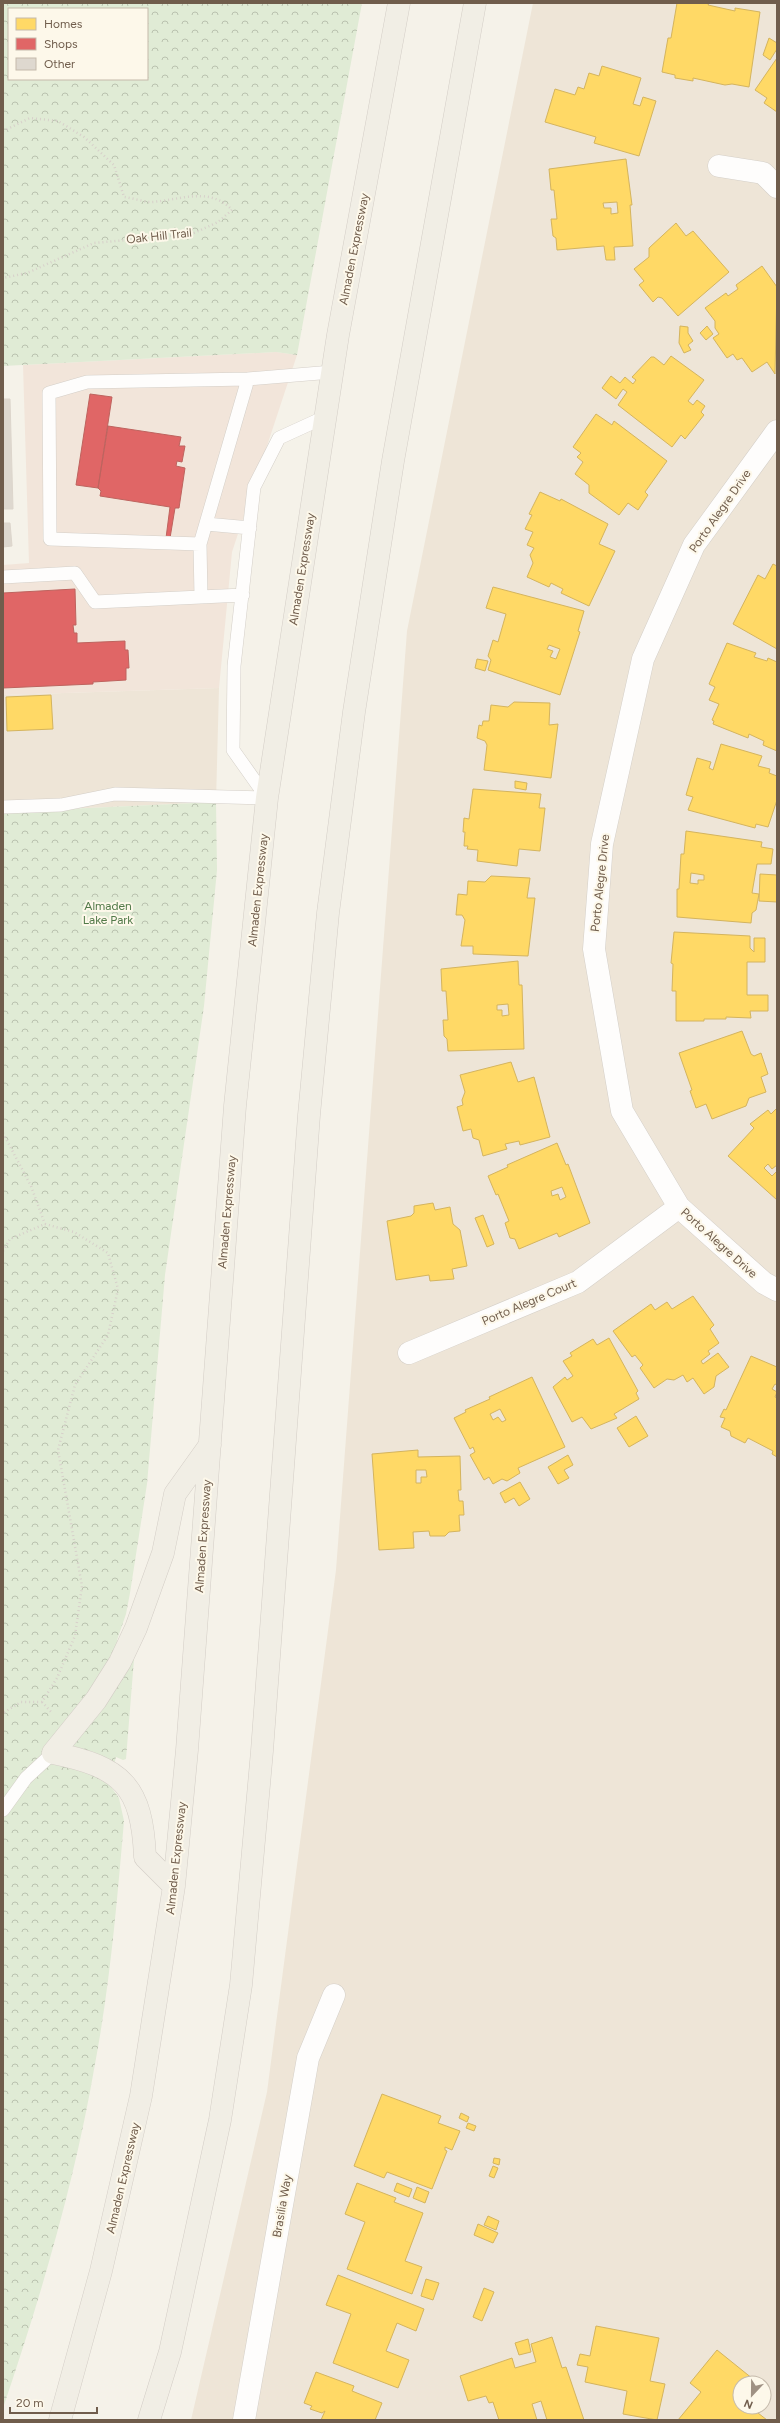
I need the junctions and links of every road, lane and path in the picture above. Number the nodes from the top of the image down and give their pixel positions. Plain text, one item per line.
1 (399, 3) edge
2 (475, 3) edge
3 (3, 131) edge
4 (719, 166) dead end
5 (777, 187) edge
6 (3, 278) edge
7 (332, 372) junction
8 (248, 379) junction
9 (325, 417) junction
10 (777, 431) edge
11 (206, 524) junction
12 (250, 528) junction
13 (200, 544) junction
14 (3, 577) edge
15 (242, 595) junction
16 (201, 597) junction
17 (267, 798) junction
18 (3, 807) edge
19 (3, 1132) edge
20 (679, 1207) junction
21 (45, 1224) junction
22 (3, 1251) edge
23 (777, 1290) edge
24 (409, 1353) dead end
25 (210, 1444) junction
26 (3, 1713) edge
27 (53, 1753) junction
28 (3, 1810) edge
29 (174, 1886) junction
30 (334, 1995) dead end
31 (60, 2420) edge
32 (149, 2420) edge
33 (244, 2420) edge

1 - 7 main road, Almaden Expressway
2 - 32 main road
3 - 6 path, Oak Hill Trail
4 - 5 street
7 - 8 lane
7 - 9 main road, Almaden Expressway
8 - 11 lane
8 - 13 lane
9 - 12 lane
9 - 17 main road, Almaden Expressway
10 - 20 street, Porto Alegre Drive
11 - 12 lane
11 - 13 lane
12 - 15 lane
13 - 16 lane
14 - 16 lane
15 - 16 lane
15 - 17 lane
17 - 18 lane
17 - 25 main road, Almaden Expressway
19 - 21 path
20 - 23 street, Porto Alegre Drive
20 - 24 street, Porto Alegre Court
21 - 22 path
21 - 26 path
25 - 27 main road
25 - 29 main road, Almaden Expressway
27 - 28 lane
27 - 29 main road
29 - 31 main road, Almaden Expressway
30 - 33 street, Brasilia Way

